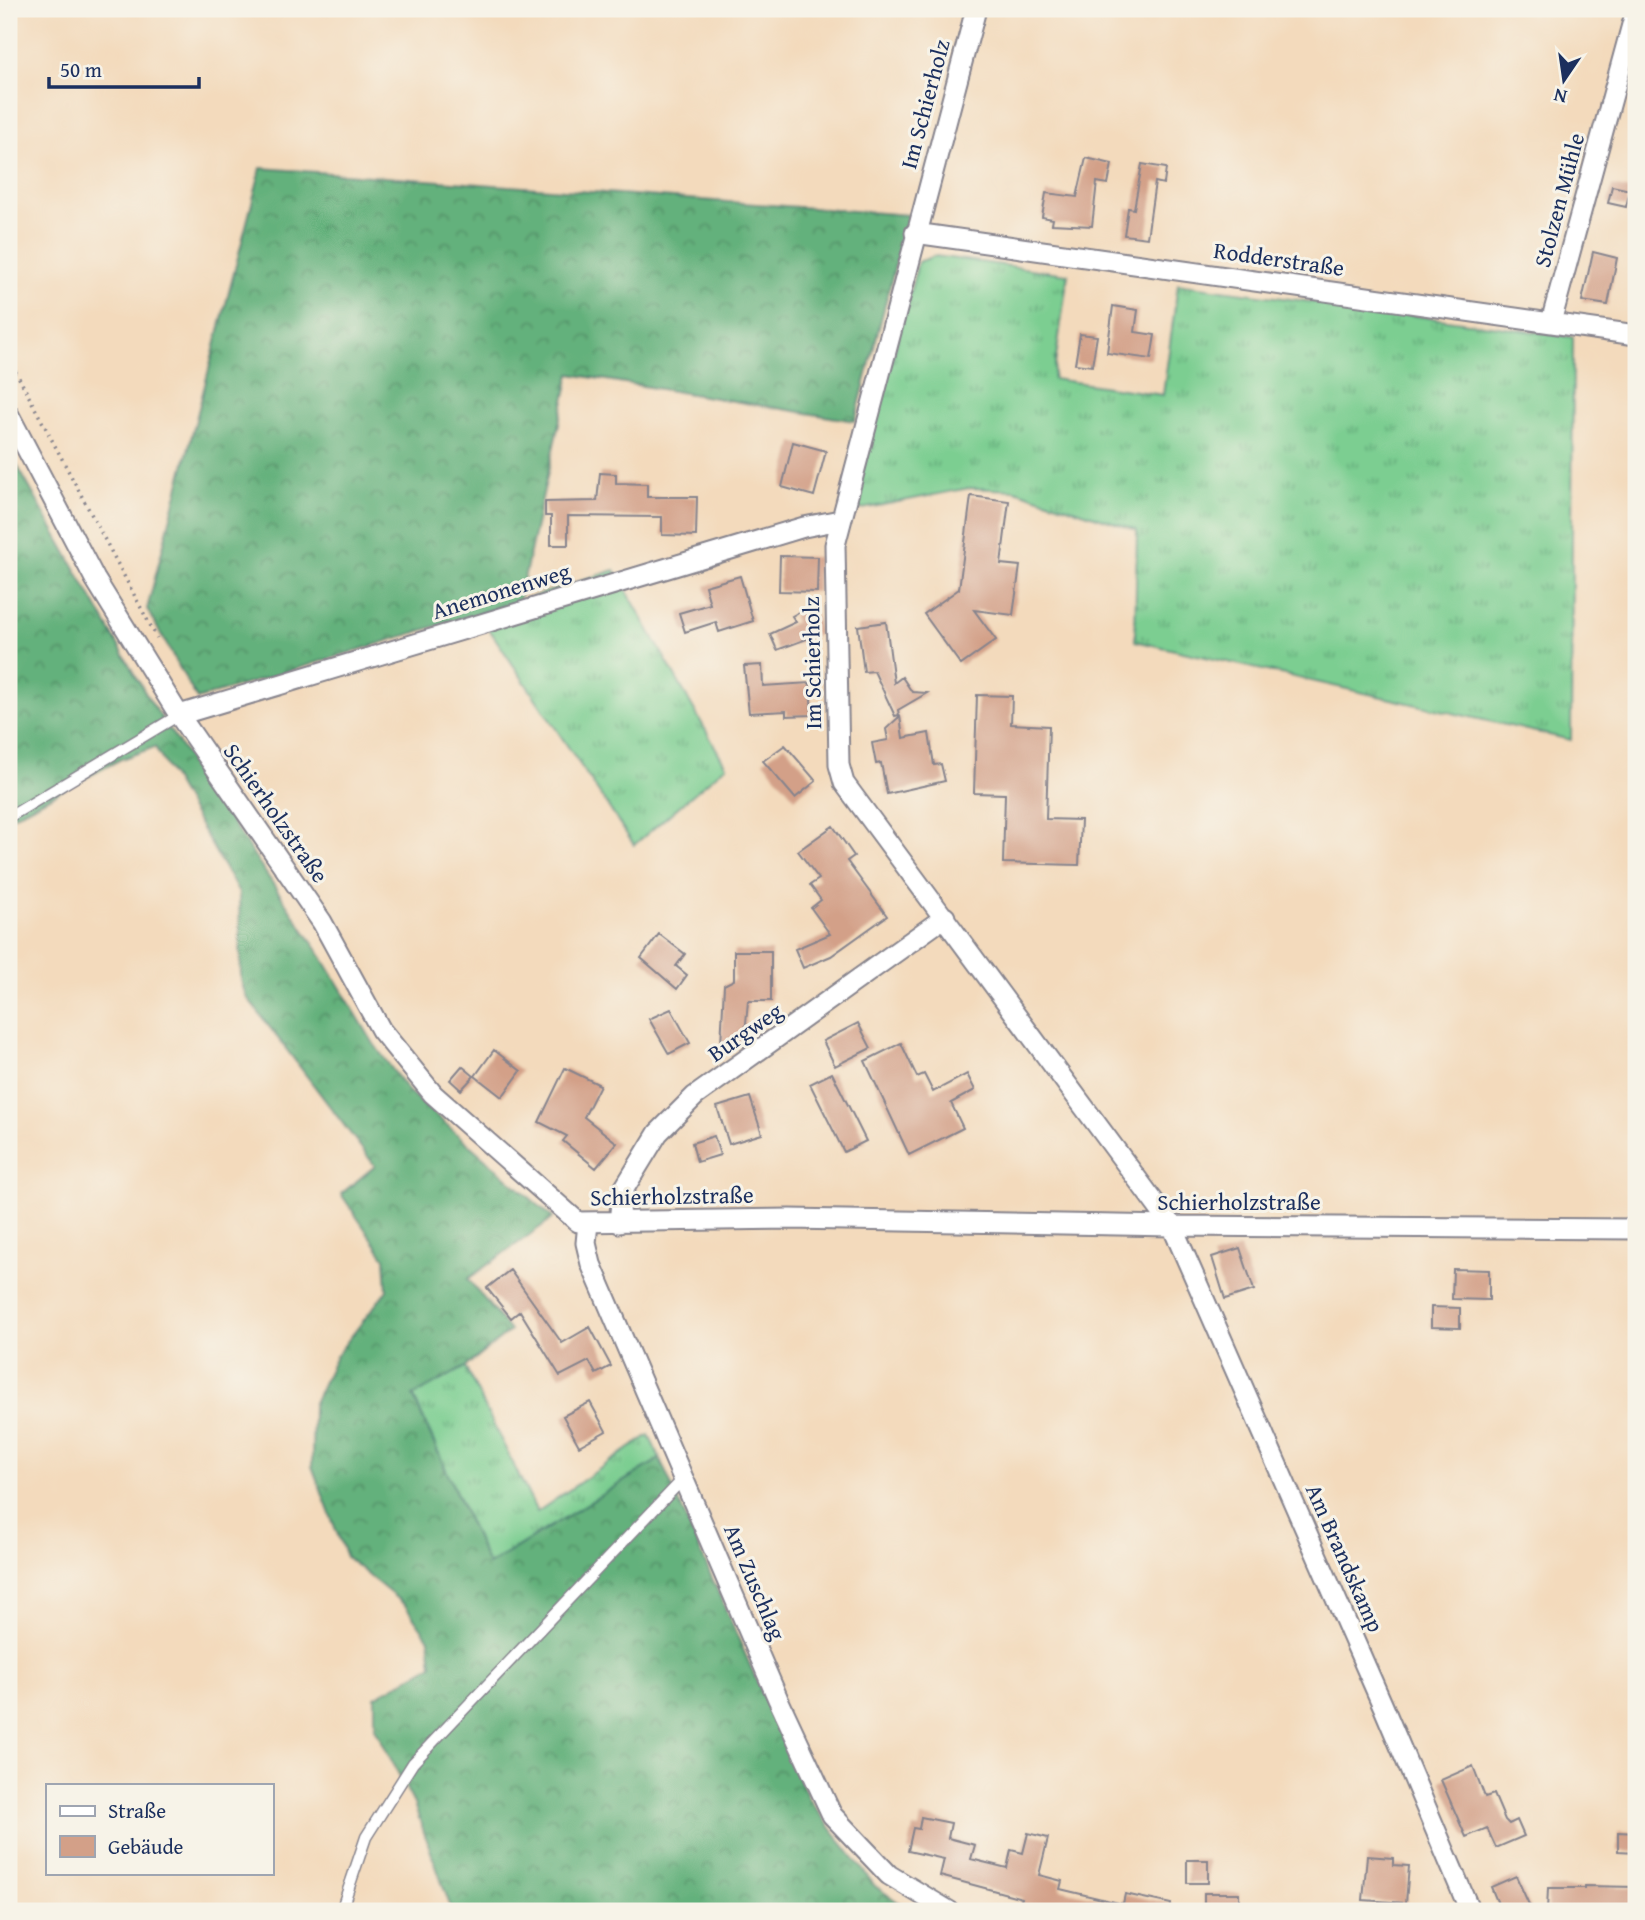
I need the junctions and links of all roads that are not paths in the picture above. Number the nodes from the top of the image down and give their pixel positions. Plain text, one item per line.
1 (976, 9) edge
2 (1636, 10) edge
3 (915, 233) junction
4 (1551, 322) junction
5 (1636, 334) edge
6 (9, 415) edge
7 (840, 520) junction
8 (179, 715) junction
9 (9, 817) edge
10 (945, 917) junction
11 (589, 1223) junction
12 (619, 1223) junction
13 (1172, 1226) junction
14 (1636, 1229) edge
15 (684, 1477) junction
16 (341, 1911) edge
17 (949, 1911) edge
18 (1470, 1911) edge

1 - 3 street, Im Schierholz
2 - 4 street, Stolzen Mühle
3 - 4 street, Rodderstraße
3 - 7 street, Im Schierholz
4 - 5 street, Rodderstraße
6 - 8 street, Schierholzstraße
7 - 8 street, Anemonenweg
7 - 10 street, Im Schierholz
8 - 9 lane
8 - 11 street, Schierholzstraße
10 - 12 street, Burgweg
10 - 13 street, Im Schierholz
11 - 12 street, Schierholzstraße
11 - 15 street, Am Zuschlag
12 - 13 street, Schierholzstraße
13 - 14 street, Schierholzstraße
13 - 18 street, Am Brandskamp
15 - 16 lane
15 - 17 street, Am Zuschlag

